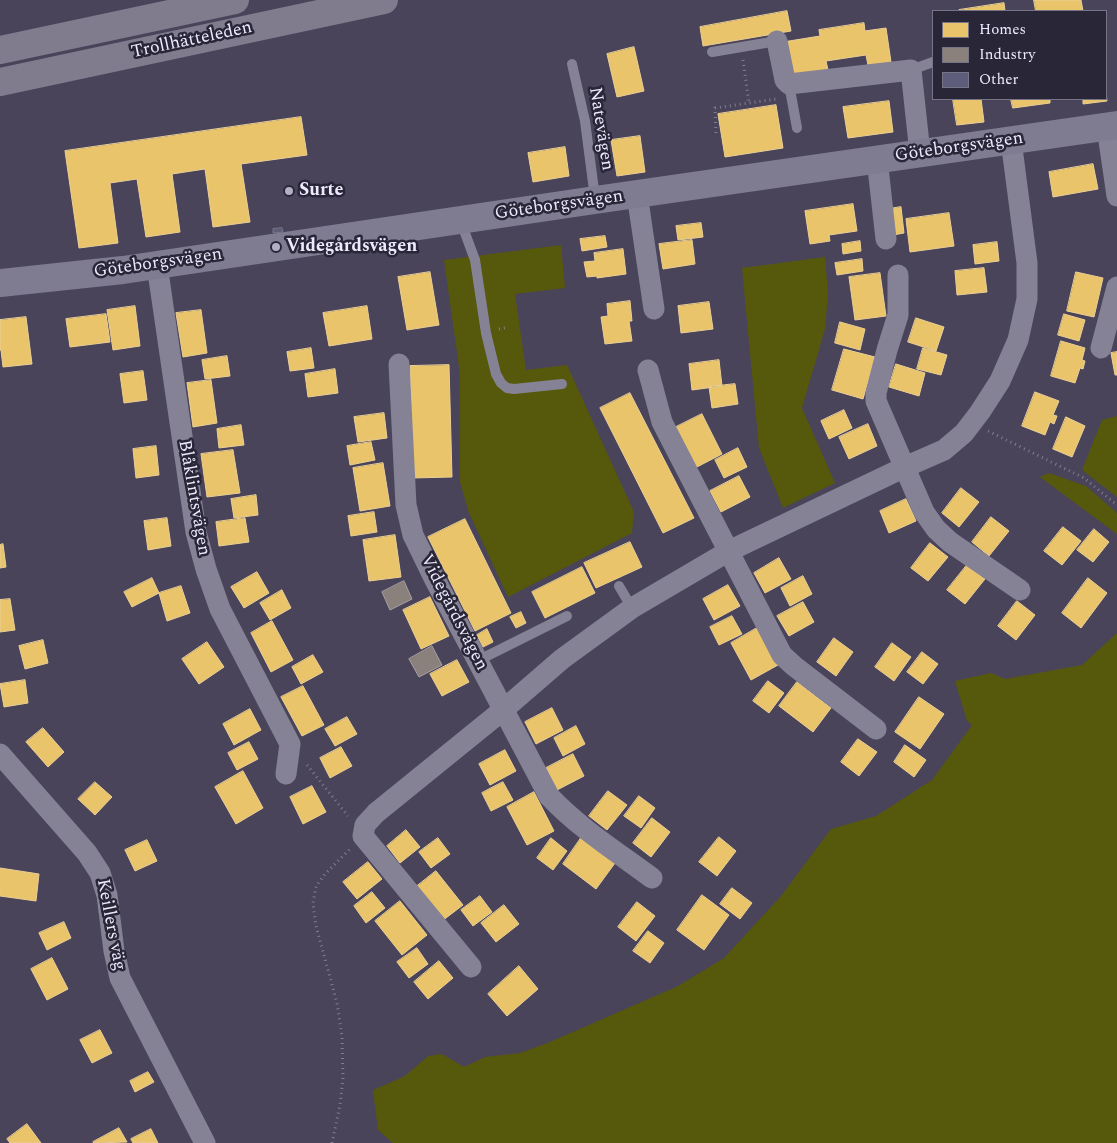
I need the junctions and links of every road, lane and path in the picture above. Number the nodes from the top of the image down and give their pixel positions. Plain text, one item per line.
1 (235, 0) edge
2 (384, 0) edge
3 (777, 41) joint
4 (741, 47) junction
5 (0, 50) edge
6 (712, 52) dead end
7 (932, 62) edge
8 (572, 64) dead end
9 (911, 70) junction
10 (0, 82) edge
11 (791, 90) junction
12 (748, 103) junction
13 (1112, 126) edge
14 (797, 128) dead end
15 (716, 133) dead end
16 (1011, 140) junction
17 (920, 153) junction
18 (877, 159) junction
19 (637, 194) junction
20 (1117, 196) edge
21 (595, 200) junction
22 (464, 220) junction
23 (886, 239) dead end
24 (157, 265) junction
25 (898, 275) dead end
26 (0, 283) edge
27 (1117, 287) edge
28 (654, 309) dead end
29 (1101, 348) dead end
30 (398, 364) dead end
31 (648, 370) dead end
32 (562, 384) dead end
33 (971, 423) junction
34 (906, 467) junction
35 (1117, 504) edge
36 (729, 551) junction
37 (619, 586) dead end
38 (1020, 590) dead end
39 (632, 608) junction
40 (567, 616) dead end
41 (477, 660) junction
42 (503, 710) junction
43 (876, 729) dead end
44 (290, 744) junction
45 (0, 754) edge
46 (286, 774) dead end
47 (364, 836) junction
48 (652, 878) dead end
49 (471, 967) dead end
50 (205, 1143) edge
51 (332, 1143) edge

1 - 5 highway, Trollhätteleden
2 - 10 highway, Trollhätteleden
3 - 4 lane
3 - 11 street
4 - 6 lane
4 - 12 path
7 - 9 lane
8 - 21 lane, Natevägen
9 - 11 street
9 - 17 street
11 - 12 path
11 - 14 lane
12 - 15 path
13 - 16 street, Göteborgsvägen
13 - 20 street
16 - 17 street, Göteborgsvägen
16 - 33 street
17 - 18 street, Göteborgsvägen
18 - 19 street, Göteborgsvägen
18 - 23 street
19 - 21 street, Göteborgsvägen
19 - 28 street
21 - 22 street, Göteborgsvägen
22 - 24 street, Göteborgsvägen
22 - 32 lane
24 - 26 street, Göteborgsvägen
24 - 44 street, Blåklintsvägen
25 - 34 street
27 - 29 street
30 - 41 street, Videgårdsvägen
31 - 36 street
33 - 34 street
33 - 35 path
34 - 36 street
34 - 38 street
36 - 39 street
36 - 43 street
37 - 39 lane
39 - 42 street
40 - 41 lane
41 - 42 street, Videgårdsvägen
42 - 47 street
42 - 48 street, Videgårdsvägen
44 - 46 street
44 - 47 path
45 - 50 street, Keillers väg
47 - 49 street
47 - 51 path

